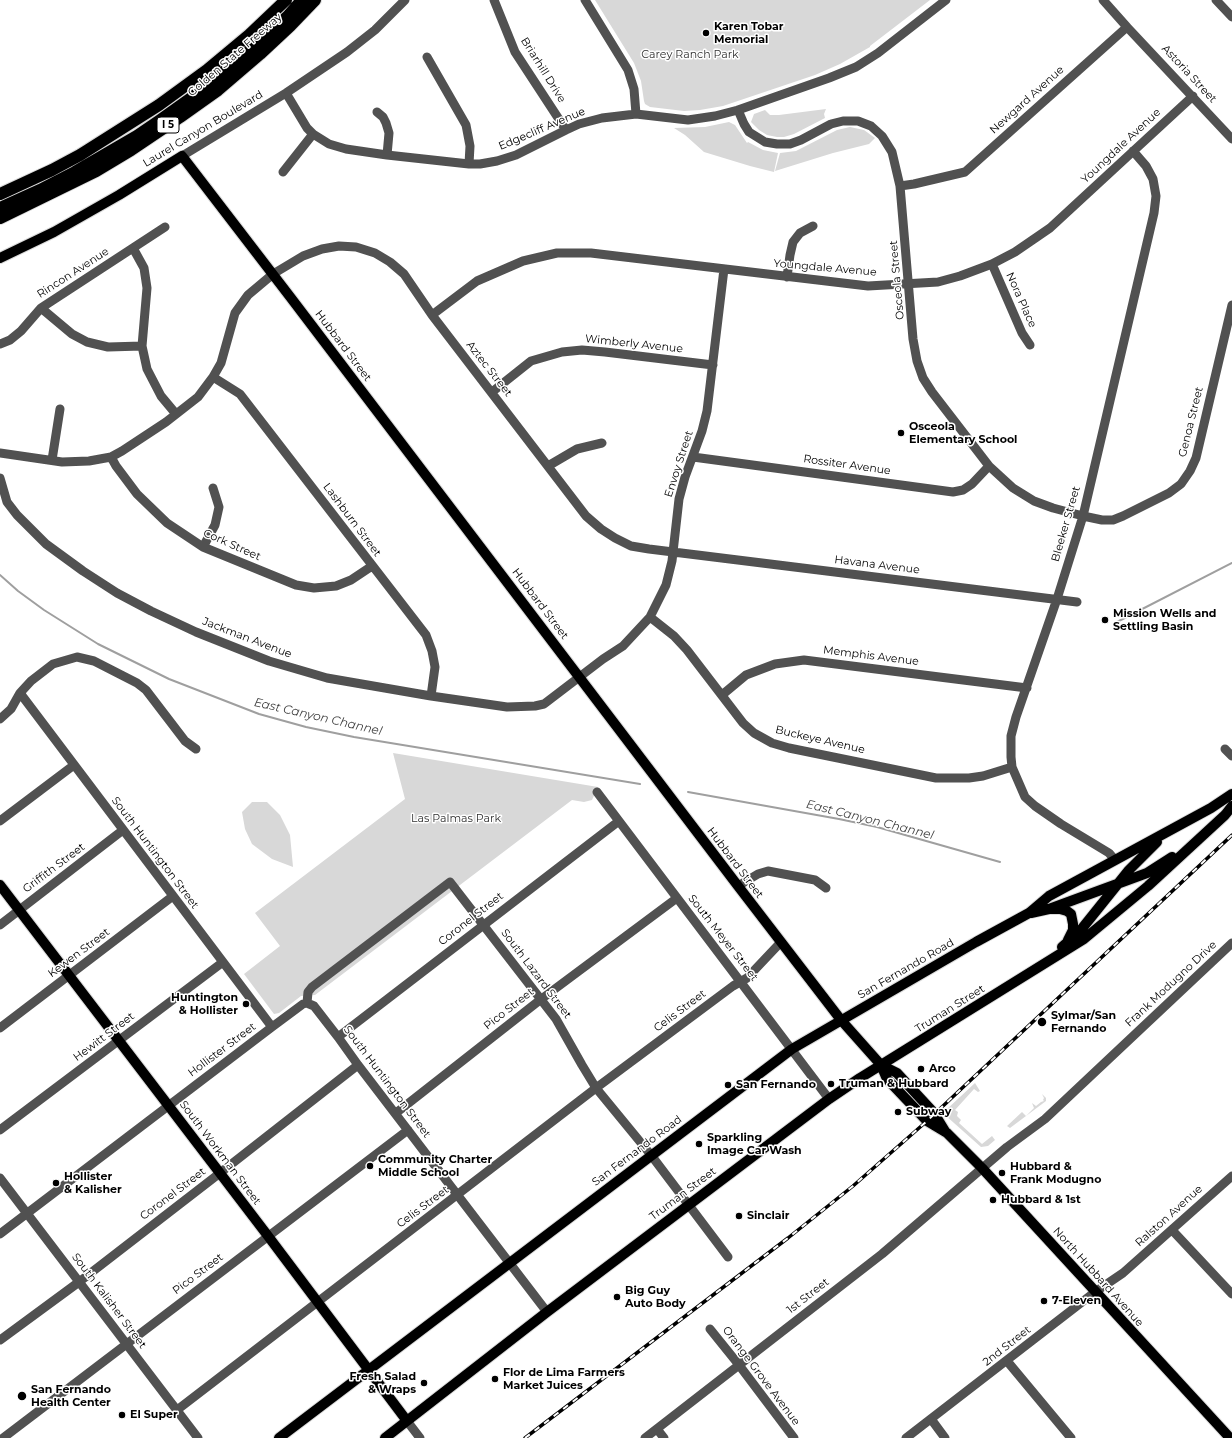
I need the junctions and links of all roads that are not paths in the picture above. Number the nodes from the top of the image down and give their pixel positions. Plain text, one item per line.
1 (286, 0) edge
2 (295, 0) edge
3 (302, 0) edge
4 (315, 0) edge
5 (405, 0) edge
6 (494, 0) edge
7 (585, 0) edge
8 (946, 0) edge
9 (1103, 0) edge
10 (1216, 0) edge
11 (1232, 17) edge
12 (1127, 26) junction
13 (427, 57) dead end
14 (286, 93) junction
15 (1193, 96) junction
16 (738, 110) junction
17 (377, 112) dead end
18 (636, 114) junction
19 (566, 130) junction
20 (313, 134) junction
21 (1232, 139) edge
22 (1133, 151) junction
23 (387, 155) junction
24 (182, 156) junction
25 (469, 164) junction
26 (283, 172) dead end
27 (900, 186) junction
28 (0, 194) edge
29 (0, 201) edge
30 (0, 208) edge
31 (0, 218) edge
32 (813, 226) dead end
33 (165, 227) dead end
34 (133, 248) junction
35 (0, 258) edge
36 (992, 264) junction
37 (724, 269) junction
38 (273, 274) junction
39 (787, 277) junction
40 (910, 283) junction
41 (1232, 305) edge
42 (42, 308) junction
43 (432, 315) junction
44 (0, 344) edge
45 (1030, 345) dead end
46 (142, 346) junction
47 (713, 365) junction
48 (213, 377) junction
49 (492, 392) junction
50 (60, 409) dead end
51 (176, 414) junction
52 (602, 443) dead end
53 (0, 454) edge
54 (693, 456) junction
55 (111, 457) junction
56 (52, 460) junction
57 (548, 466) junction
58 (989, 466) junction
59 (0, 478) edge
60 (213, 488) dead end
61 (1083, 516) junction
62 (203, 547) junction
63 (673, 552) junction
64 (372, 566) junction
65 (1057, 600) junction
66 (1077, 602) dead end
67 (650, 617) junction
68 (580, 677) junction
69 (1026, 688) junction
70 (20, 692) junction
71 (722, 695) junction
72 (431, 696) junction
73 (0, 718) edge
74 (196, 749) dead end
75 (1225, 749) dead end
76 (1232, 756) edge
77 (74, 765) junction
78 (1012, 767) junction
79 (597, 792) dead end
80 (1232, 794) edge
81 (1232, 805) edge
82 (0, 821) edge
83 (619, 821) junction
84 (1174, 828) junction
85 (123, 830) junction
86 (1115, 860) junction
87 (1117, 884) junction
88 (0, 885) edge
89 (738, 886) junction
90 (826, 888) dead end
91 (173, 896) junction
92 (676, 898) junction
93 (1049, 909) junction
94 (19, 910) junction
95 (1029, 913) junction
96 (484, 924) junction
97 (0, 925) edge
98 (781, 942) junction
99 (1066, 942) junction
100 (1232, 943) edge
101 (1048, 961) junction
102 (223, 962) junction
103 (69, 976) junction
104 (741, 981) junction
105 (540, 1000) junction
106 (307, 1003) junction
107 (841, 1020) junction
108 (0, 1028) edge
109 (272, 1028) junction
110 (338, 1037) junction
111 (120, 1041) junction
112 (792, 1049) junction
113 (358, 1065) junction
114 (881, 1065) junction
115 (596, 1088) junction
116 (829, 1099) junction
117 (169, 1106) junction
118 (396, 1113) junction
119 (934, 1113) joint
120 (927, 1121) joint
121 (0, 1130) edge
122 (408, 1130) junction
123 (947, 1133) junction
124 (651, 1156) junction
125 (982, 1168) junction
126 (220, 1173) junction
127 (1232, 1176) edge
128 (0, 1178) edge
129 (458, 1195) junction
130 (688, 1205) junction
131 (27, 1214) junction
132 (1172, 1230) junction
133 (0, 1234) edge
134 (268, 1236) junction
135 (728, 1257) dead end
136 (510, 1263) junction
137 (1122, 1273) joint
138 (79, 1282) junction
139 (1095, 1292) junction
140 (1232, 1294) edge
141 (317, 1302) junction
142 (546, 1312) junction
143 (710, 1329) dead end
144 (0, 1340) edge
145 (127, 1344) junction
146 (1007, 1361) junction
147 (739, 1365) junction
148 (369, 1370) junction
149 (177, 1410) junction
150 (931, 1419) junction
151 (407, 1421) junction
152 (657, 1429) junction
153 (4, 1438) edge
154 (198, 1438) edge
155 (279, 1438) edge
156 (385, 1438) edge
157 (420, 1438) edge
158 (645, 1438) edge
159 (664, 1438) edge
160 (794, 1438) edge
161 (906, 1438) edge
162 (945, 1438) edge
163 (1071, 1438) edge
164 (1230, 1438) edge

1 - 28 highway, Golden State Freeway / I 5
2 - 29 highway
3 - 30 highway
4 - 31 highway, Golden State Freeway / I 5
5 - 14 street, Laurel Canyon Boulevard
6 - 19 street, Briarhill Drive
7 - 18 street
8 - 16 street, Edgecliff Avenue
9 - 12 street
10 - 11 street
12 - 15 street, Astoria Street
12 - 27 street, Newgard Avenue
13 - 25 street
14 - 20 street, Edgecliff Avenue
14 - 24 street, Laurel Canyon Boulevard
15 - 21 street, Astoria Street
15 - 22 street, Youngdale Avenue
16 - 18 street, Edgecliff Avenue
16 - 27 street, Osceola Street
17 - 23 street
18 - 19 street, Edgecliff Avenue
19 - 25 street, Edgecliff Avenue
20 - 23 street, Edgecliff Avenue
20 - 26 street
22 - 36 street, Youngdale Avenue
22 - 61 street, Bleeker Street
23 - 25 street, Edgecliff Avenue
24 - 35 main road, Laurel Canyon Boulevard
24 - 38 main road, Hubbard Street
27 - 40 street, Osceola Street
32 - 39 street
33 - 34 street, Rincon Avenue
34 - 42 street, Rincon Avenue
34 - 46 street
36 - 40 street, Youngdale Avenue
36 - 45 street, Nora Place
37 - 39 street, Youngdale Avenue
37 - 43 street, Youngdale Avenue
37 - 47 street, Envoy Street
38 - 43 street, Aztec Street
38 - 48 street, Aztec Street
38 - 68 main road, Hubbard Street
39 - 40 street, Youngdale Avenue
40 - 58 street, Osceola Street
41 - 61 street, Genoa Street
42 - 44 street, Rincon Avenue
42 - 46 street
43 - 49 street, Aztec Street
46 - 51 street
47 - 49 street, Wimberly Avenue
47 - 54 street, Envoy Street
48 - 51 street, Aztec Street
48 - 64 street, Lashburn Street
49 - 57 street, Aztec Street
50 - 56 street
51 - 55 street, Aztec Street
52 - 57 street
53 - 56 street, Aztec Street
54 - 58 street, Rossiter Avenue
54 - 63 street, Envoy Street
55 - 56 street, Aztec Street
55 - 62 street, Cork Street
57 - 63 street, Aztec Street
58 - 61 street, Osceola Street
59 - 72 street, Jackman Avenue
60 - 62 street
61 - 65 street, Bleeker Street
62 - 64 street, Cork Street
63 - 65 street, Havana Avenue
63 - 67 street, Envoy Street
64 - 72 street, Lashburn Street
65 - 66 street, Havana Avenue
65 - 69 street, Bleeker Street
67 - 68 street, Envoy Street
67 - 71 street, Buckeye Avenue
68 - 72 street, Jackman Avenue
68 - 89 main road, Hubbard Street
69 - 71 street, Memphis Avenue
69 - 78 street, Bleeker Street
70 - 73 street
70 - 74 street
70 - 77 street, South Huntington Street
71 - 78 street, Buckeye Avenue
75 - 76 street
77 - 82 street
77 - 85 street, South Huntington Street
78 - 86 street, Bleeker Street
79 - 83 street, South Meyer Street
80 - 84 main road, San Fernando Road
81 - 87 main road, San Fernando Road
81 - 101 main road, Truman Street
83 - 92 street, South Meyer Street
83 - 96 street, Coronel Street
84 - 86 main road, San Fernando Road
84 - 87 main road, Truman Street
85 - 91 street, South Huntington Street
85 - 94 street, Griffith Street
86 - 95 main road, San Fernando Road
87 - 93 main road, San Fernando Road
87 - 99 main road, Truman Street
88 - 94 main road, South Workman Street
89 - 90 street
89 - 98 main road, Hubbard Street
91 - 102 street, South Huntington Street
91 - 103 street, Kewen Street
92 - 104 street, South Meyer Street
92 - 105 street, Pico Street
93 - 95 main road, San Fernando Road
93 - 99 main road
94 - 97 street, Griffith Street
94 - 103 main road, South Workman Street
95 - 107 main road, San Fernando Road
96 - 105 street, South Lazard Street
96 - 106 street, South Lazard Street
96 - 110 street, Coronel Street
98 - 104 street, Celis Street
98 - 107 main road, Hubbard Street
99 - 101 main road, Truman Street
100 - 125 street, Frank Modugno Drive
101 - 114 main road, Truman Street
102 - 109 street, South Huntington Street
102 - 111 street, Hewitt Street
103 - 108 street, Kewen Street
103 - 111 main road, South Workman Street
104 - 112 street, South Meyer Street
104 - 115 street, Celis Street
105 - 115 street, South Lazard Street
105 - 118 street, Pico Street
106 - 109 street, Hollister Street
106 - 110 street, South Huntington Street
107 - 112 main road, San Fernando Road
107 - 114 main road, Hubbard Street
109 - 117 street, Hollister Street
110 - 113 street, South Huntington Street
111 - 117 main road, South Workman Street
111 - 121 street, Hewitt Street
112 - 116 street, South Meyer Street
112 - 124 main road, San Fernando Road
113 - 118 street, South Huntington Street
113 - 126 street, Coronel Street
114 - 116 main road, Truman Street
114 - 119 main road, Hubbard Street
114 - 120 main road, Hubbard Street
115 - 124 street, South Lazard Street
115 - 129 street, Celis Street
116 - 130 main road, Truman Street
117 - 126 main road, South Workman Street
117 - 131 street, Hollister Street
118 - 122 street, South Huntington Street
119 - 123 main road, North Hubbard Avenue
120 - 123 main road, North Hubbard Avenue
122 - 129 street, South Huntington Street
122 - 134 street, Pico Street
123 - 125 main road, North Hubbard Avenue
124 - 130 street, South Lazard Street
124 - 136 main road, San Fernando Road
125 - 139 main road, North Hubbard Avenue
125 - 147 street, 1st Street
126 - 134 main road, South Workman Street
126 - 138 street, Coronel Street
127 - 132 street, Ralston Avenue
128 - 131 street, South Kalisher Street
129 - 136 street, South Huntington Street
129 - 141 street, Celis Street
130 - 135 street, South Lazard Street
130 - 142 main road, Truman Street
131 - 133 street, Hollister Street
131 - 138 street, South Kalisher Street
132 - 137 street, Ralston Avenue
132 - 140 street
134 - 141 main road, South Workman Street
134 - 145 street, Pico Street
136 - 142 street, South Huntington Street
136 - 148 main road, San Fernando Road
137 - 139 street, 2nd Street
138 - 144 street, Coronel Street
138 - 145 street, South Kalisher Street
139 - 146 street, 2nd Street
139 - 164 main road, North Hubbard Avenue
141 - 148 main road, South Workman Street
141 - 149 street, Celis Street
142 - 151 main road, Truman Street
143 - 147 street, Orange Grove Avenue
145 - 149 street, South Kalisher Street
145 - 153 street, Pico Street
146 - 150 street, 2nd Street
146 - 163 street
147 - 152 street, 1st Street
147 - 160 street, Orange Grove Avenue
148 - 151 main road, South Workman Street
148 - 155 main road, San Fernando Road
149 - 154 street, South Kalisher Street
150 - 161 street, 2nd Street
150 - 162 street
151 - 156 main road, Truman Street
151 - 157 street, South Workman Street
152 - 158 street, 1st Street
152 - 159 street

